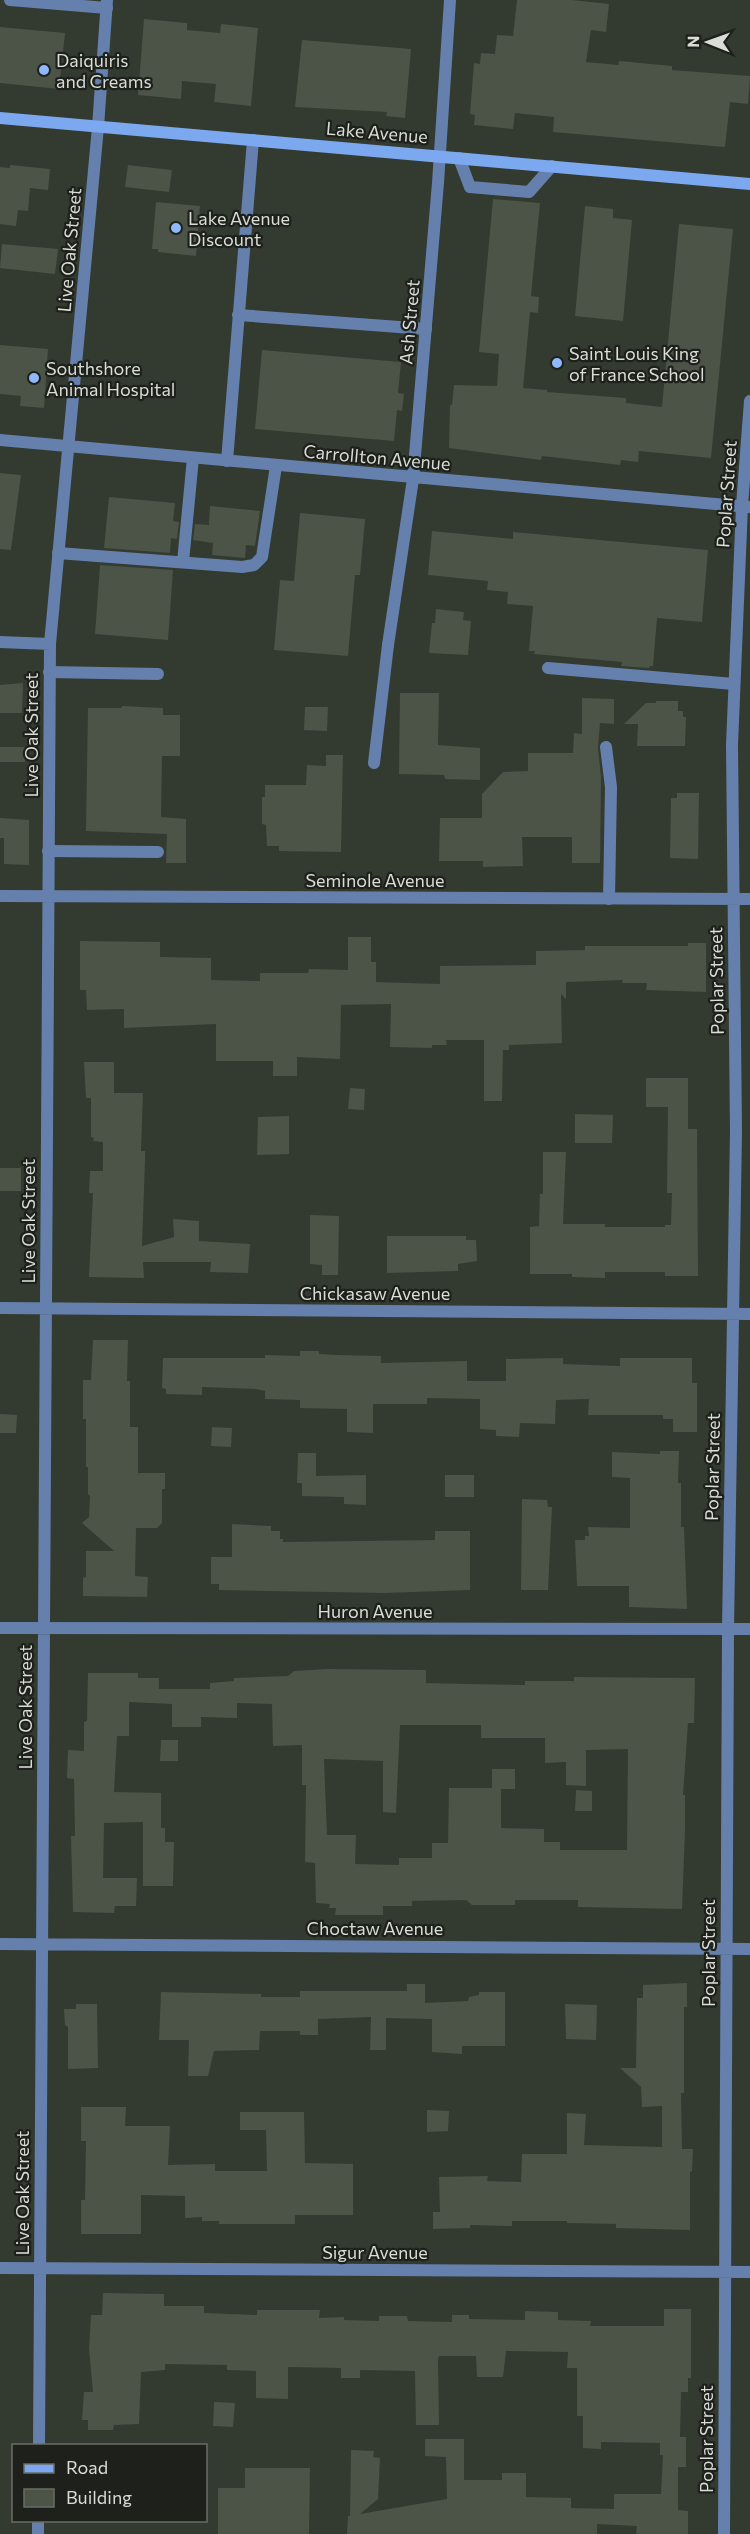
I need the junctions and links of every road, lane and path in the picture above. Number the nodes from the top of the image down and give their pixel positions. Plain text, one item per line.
1 (10, 0) edge
2 (450, 0) edge
3 (107, 4) edge
4 (0, 118) edge
5 (99, 127) junction
6 (253, 140) junction
7 (440, 156) junction
8 (459, 158) junction
9 (552, 166) junction
10 (750, 184) edge
11 (238, 315) junction
12 (426, 329) junction
13 (750, 400) edge
14 (0, 441) edge
15 (68, 446) junction
16 (193, 458) junction
17 (227, 461) junction
18 (276, 466) junction
19 (413, 479) junction
20 (746, 507) edge
21 (58, 553) junction
22 (183, 562) junction
23 (0, 642) edge
24 (50, 645) junction
25 (548, 668) dead end
26 (50, 672) junction
27 (158, 674) dead end
28 (734, 684) junction
29 (606, 747) dead end
30 (374, 763) dead end
31 (48, 852) junction
32 (158, 852) dead end
33 (0, 896) edge
34 (48, 896) junction
35 (609, 899) junction
36 (733, 899) junction
37 (750, 899) edge
38 (736, 1131) junction
39 (750, 1131) edge
40 (0, 1308) edge
41 (46, 1309) junction
42 (733, 1314) junction
43 (750, 1314) edge
44 (0, 1628) edge
45 (43, 1628) junction
46 (728, 1629) junction
47 (750, 1629) edge
48 (0, 1944) edge
49 (42, 1944) junction
50 (726, 1949) junction
51 (750, 1949) edge
52 (0, 2268) edge
53 (39, 2268) junction
54 (725, 2271) junction
55 (750, 2272) edge
56 (39, 2444) edge
57 (724, 2534) edge

1 - 3 street
2 - 7 street, Ash Street
3 - 5 street, Live Oak Street
4 - 5 main road, Lake Avenue
5 - 6 main road, Lake Avenue
5 - 15 street, Live Oak Street
6 - 7 main road, Lake Avenue
6 - 11 street
7 - 8 main road, Lake Avenue
7 - 12 street, Ash Street
8 - 9 main road, Lake Avenue
8 - 9 street
9 - 10 main road, Lake Avenue
11 - 12 street
11 - 17 street
12 - 19 street, Ash Street
13 - 20 street, Poplar Street
14 - 15 street, Carrollton Avenue
15 - 16 street, Carrollton Avenue
15 - 21 street, Live Oak Street
16 - 17 street, Carrollton Avenue
16 - 22 street
17 - 18 street, Carrollton Avenue
18 - 19 street, Carrollton Avenue
18 - 22 street
19 - 20 street, Carrollton Avenue
19 - 30 street, Ash Street
20 - 28 street, Poplar Street
21 - 22 street
21 - 24 street, Live Oak Street
23 - 24 street
24 - 26 street, Live Oak Street
25 - 28 street
26 - 27 street
26 - 31 street, Live Oak Street
28 - 36 street, Poplar Street
29 - 35 street
31 - 32 street
31 - 34 street, Live Oak Street
33 - 34 street, Seminole Avenue
34 - 35 street, Seminole Avenue
34 - 41 street, Live Oak Street
35 - 36 street, Seminole Avenue
36 - 37 street, Seminole Avenue
36 - 38 street, Poplar Street
38 - 39 street
38 - 42 street, Poplar Street
40 - 41 street, Chickasaw Avenue
41 - 42 street, Chickasaw Avenue
41 - 45 street, Live Oak Street
42 - 43 street, Chickasaw Avenue
42 - 46 street, Poplar Street
44 - 45 street, Huron Avenue
45 - 46 street, Huron Avenue
45 - 49 street, Live Oak Street
46 - 47 street, Huron Avenue
46 - 50 street, Poplar Street
48 - 49 street, Choctaw Avenue
49 - 50 street, Choctaw Avenue
49 - 53 street, Live Oak Street
50 - 51 street, Choctaw Avenue
50 - 54 street, Poplar Street
52 - 53 street, Sigur Avenue
53 - 54 street, Sigur Avenue
53 - 56 street, Live Oak Street
54 - 55 street, Sigur Avenue
54 - 57 street, Poplar Street

